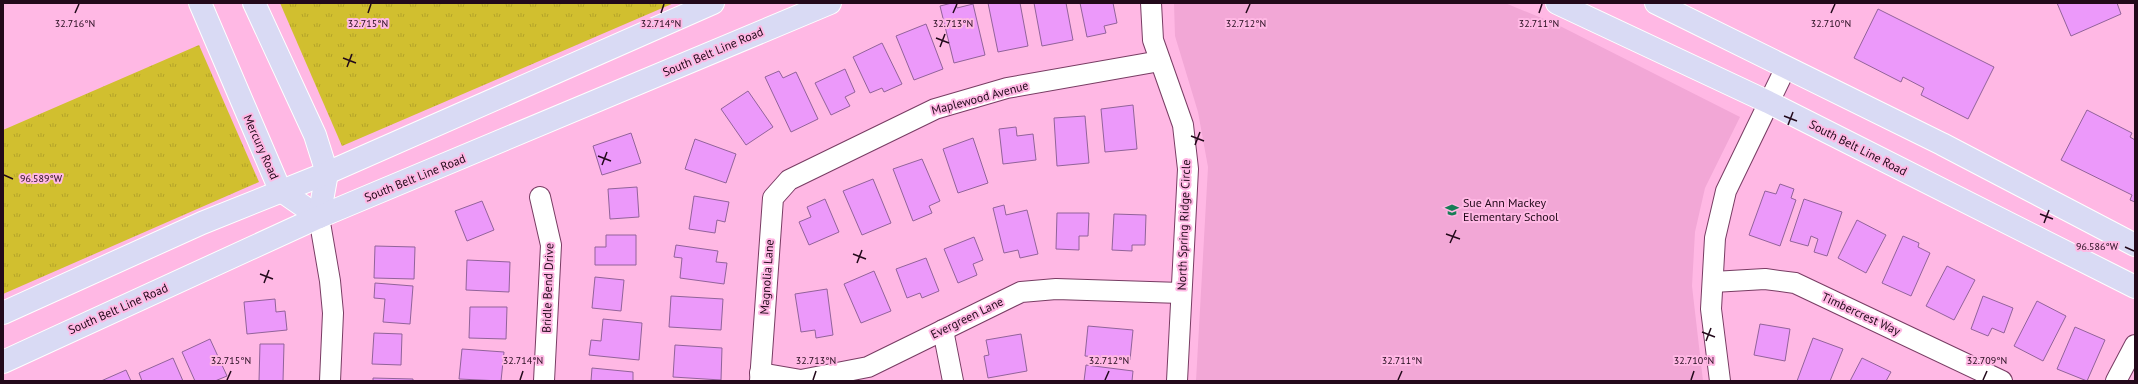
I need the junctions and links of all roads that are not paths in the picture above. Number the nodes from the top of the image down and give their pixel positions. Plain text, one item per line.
1 (200, 3) edge
2 (254, 3) edge
3 (713, 3) edge
4 (830, 3) edge
5 (1151, 3) edge
6 (1557, 3) edge
7 (1656, 3) edge
8 (1160, 61) junction
9 (1786, 68) junction
10 (1768, 102) junction
11 (327, 172) junction
12 (789, 180) joint
13 (280, 190) junction
14 (540, 197) dead end
15 (319, 217) junction
16 (2135, 245) edge
17 (1713, 282) junction
18 (2135, 287) edge
19 (1182, 293) junction
20 (3, 313) edge
21 (943, 330) junction
22 (2135, 345) edge
23 (3, 362) edge
24 (760, 377) edge
25 (330, 381) edge
26 (544, 381) edge
27 (953, 381) edge
28 (1177, 381) edge
29 (1720, 381) edge
30 (2002, 381) edge
31 (2116, 381) edge

1 - 13 main road, Mercury Road
2 - 11 main road
3 - 11 main road
4 - 15 main road, South Belt Line Road
5 - 8 street, North Spring Ridge Circle
6 - 10 main road, South Belt Line Road
7 - 9 main road
8 - 12 street, Maplewood Avenue
8 - 19 street, North Spring Ridge Circle
9 - 10 street
9 - 16 main road
10 - 17 street
10 - 18 main road, South Belt Line Road
11 - 13 main road
11 - 15 main road
12 - 24 street, Magnolia Lane
13 - 15 main road, Mercury Road
13 - 20 main road
14 - 26 street, Bridle Bend Drive
15 - 23 main road, South Belt Line Road
15 - 25 street
17 - 29 street
17 - 30 street, Timbercrest Way
19 - 21 street, Evergreen Lane
19 - 28 street, North Spring Ridge Circle
21 - 24 street, Evergreen Lane
21 - 27 street
22 - 31 street

